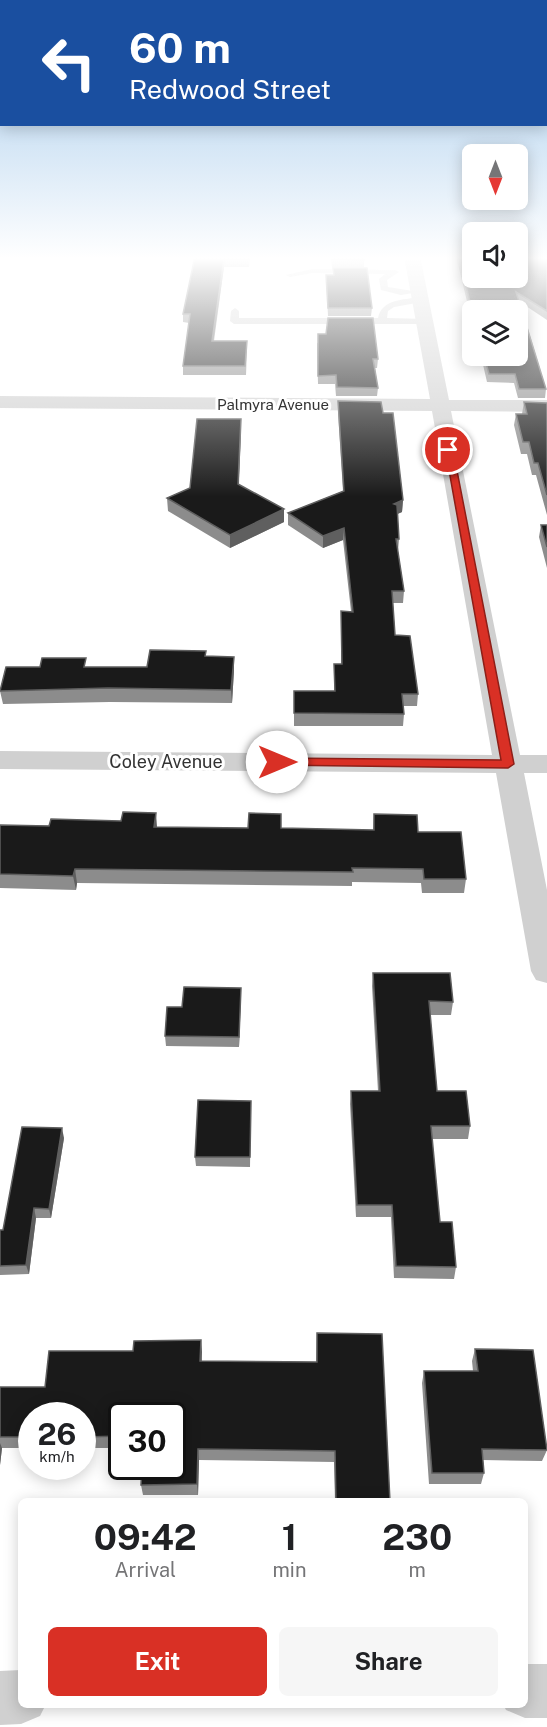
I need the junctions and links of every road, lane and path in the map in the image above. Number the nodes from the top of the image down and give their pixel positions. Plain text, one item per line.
1 (425, 337) edge
2 (0, 402) edge
3 (440, 405) junction
4 (547, 406) edge
5 (0, 760) edge
6 (508, 764) junction
7 (547, 764) edge
8 (547, 971) edge
9 (528, 1691) edge
10 (547, 1691) edge
11 (18, 1697) edge
12 (0, 1698) edge

1 - 3 street
2 - 3 street, Palmyra Avenue
3 - 4 street, Palmyra Avenue
3 - 6 street
5 - 6 street, Coley Avenue
6 - 7 street, Coley Avenue
6 - 8 street
9 - 10 street
11 - 12 street

